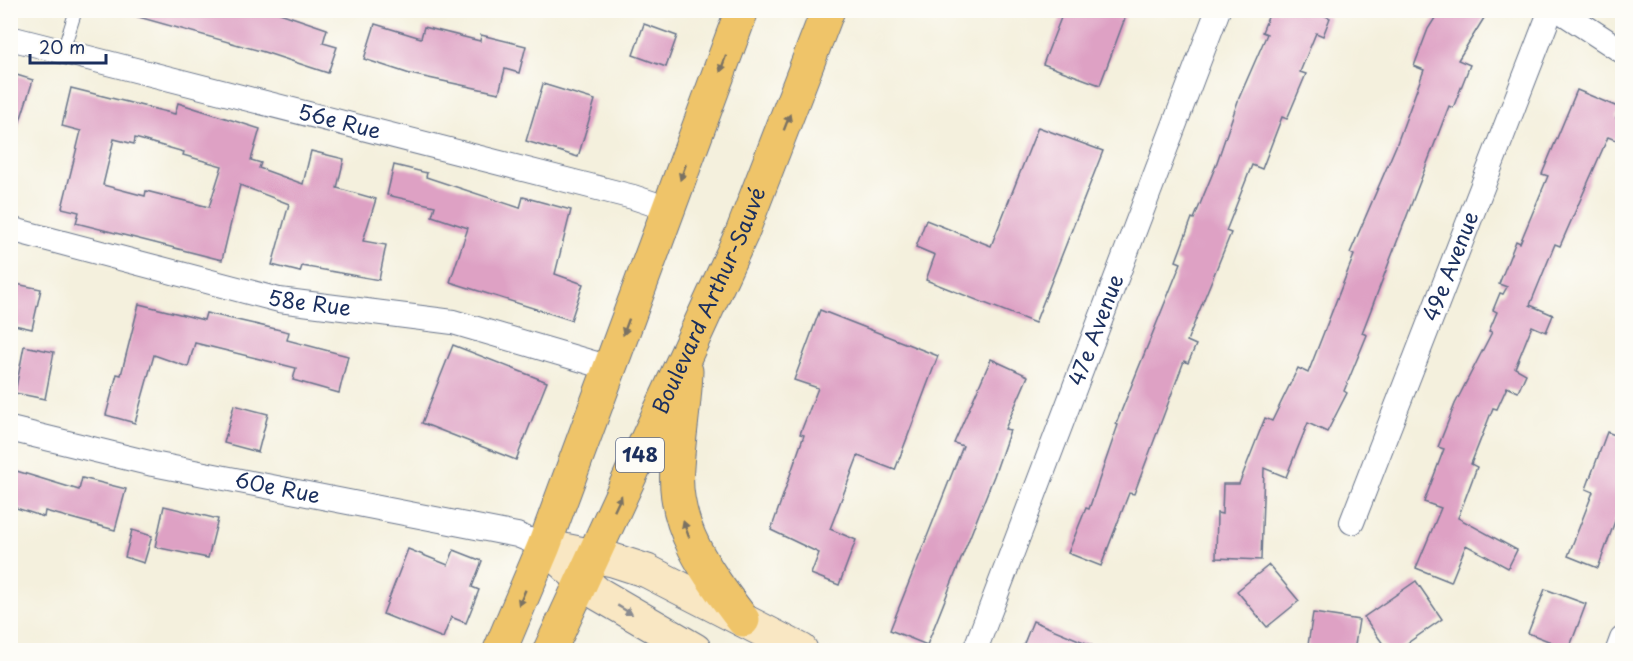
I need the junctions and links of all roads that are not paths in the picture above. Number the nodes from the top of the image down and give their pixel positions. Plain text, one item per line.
1 (76, 10) edge
2 (742, 10) edge
3 (828, 10) edge
4 (1218, 10) edge
5 (1551, 10) edge
6 (1559, 10) edge
7 (10, 38) edge
8 (63, 51) junction
9 (1623, 51) edge
10 (669, 209) junction
11 (10, 229) edge
12 (687, 354) junction
13 (610, 368) junction
14 (10, 429) edge
15 (1352, 522) dead end
16 (544, 546) junction
17 (588, 568) junction
18 (743, 620) junction
19 (1623, 639) edge
20 (500, 651) edge
21 (550, 651) edge
22 (695, 651) edge
23 (801, 651) edge
24 (975, 651) edge
25 (1618, 651) edge

1 - 8 lane
2 -> 10 main road, 148
12 -> 3 main road, Boulevard Arthur-Sauvé / 148
4 - 24 street, 47e Avenue
5 - 15 street, 49e Avenue
6 - 9 street
7 - 8 street, 56e Rue
8 - 10 street, 56e Rue
10 -> 13 main road, 148
11 - 13 street, 58e Rue
17 -> 12 main road, Boulevard Arthur-Sauvé / 148
18 -> 12 main road
13 - 16 main road, 148
14 - 16 street, 60e Rue
16 - 17 main road
16 -> 20 main road, 148
17 - 18 main road
17 - 21 main road, Boulevard Arthur-Sauvé / 148
17 -> 22 main road
18 - 23 main road
19 - 25 street

